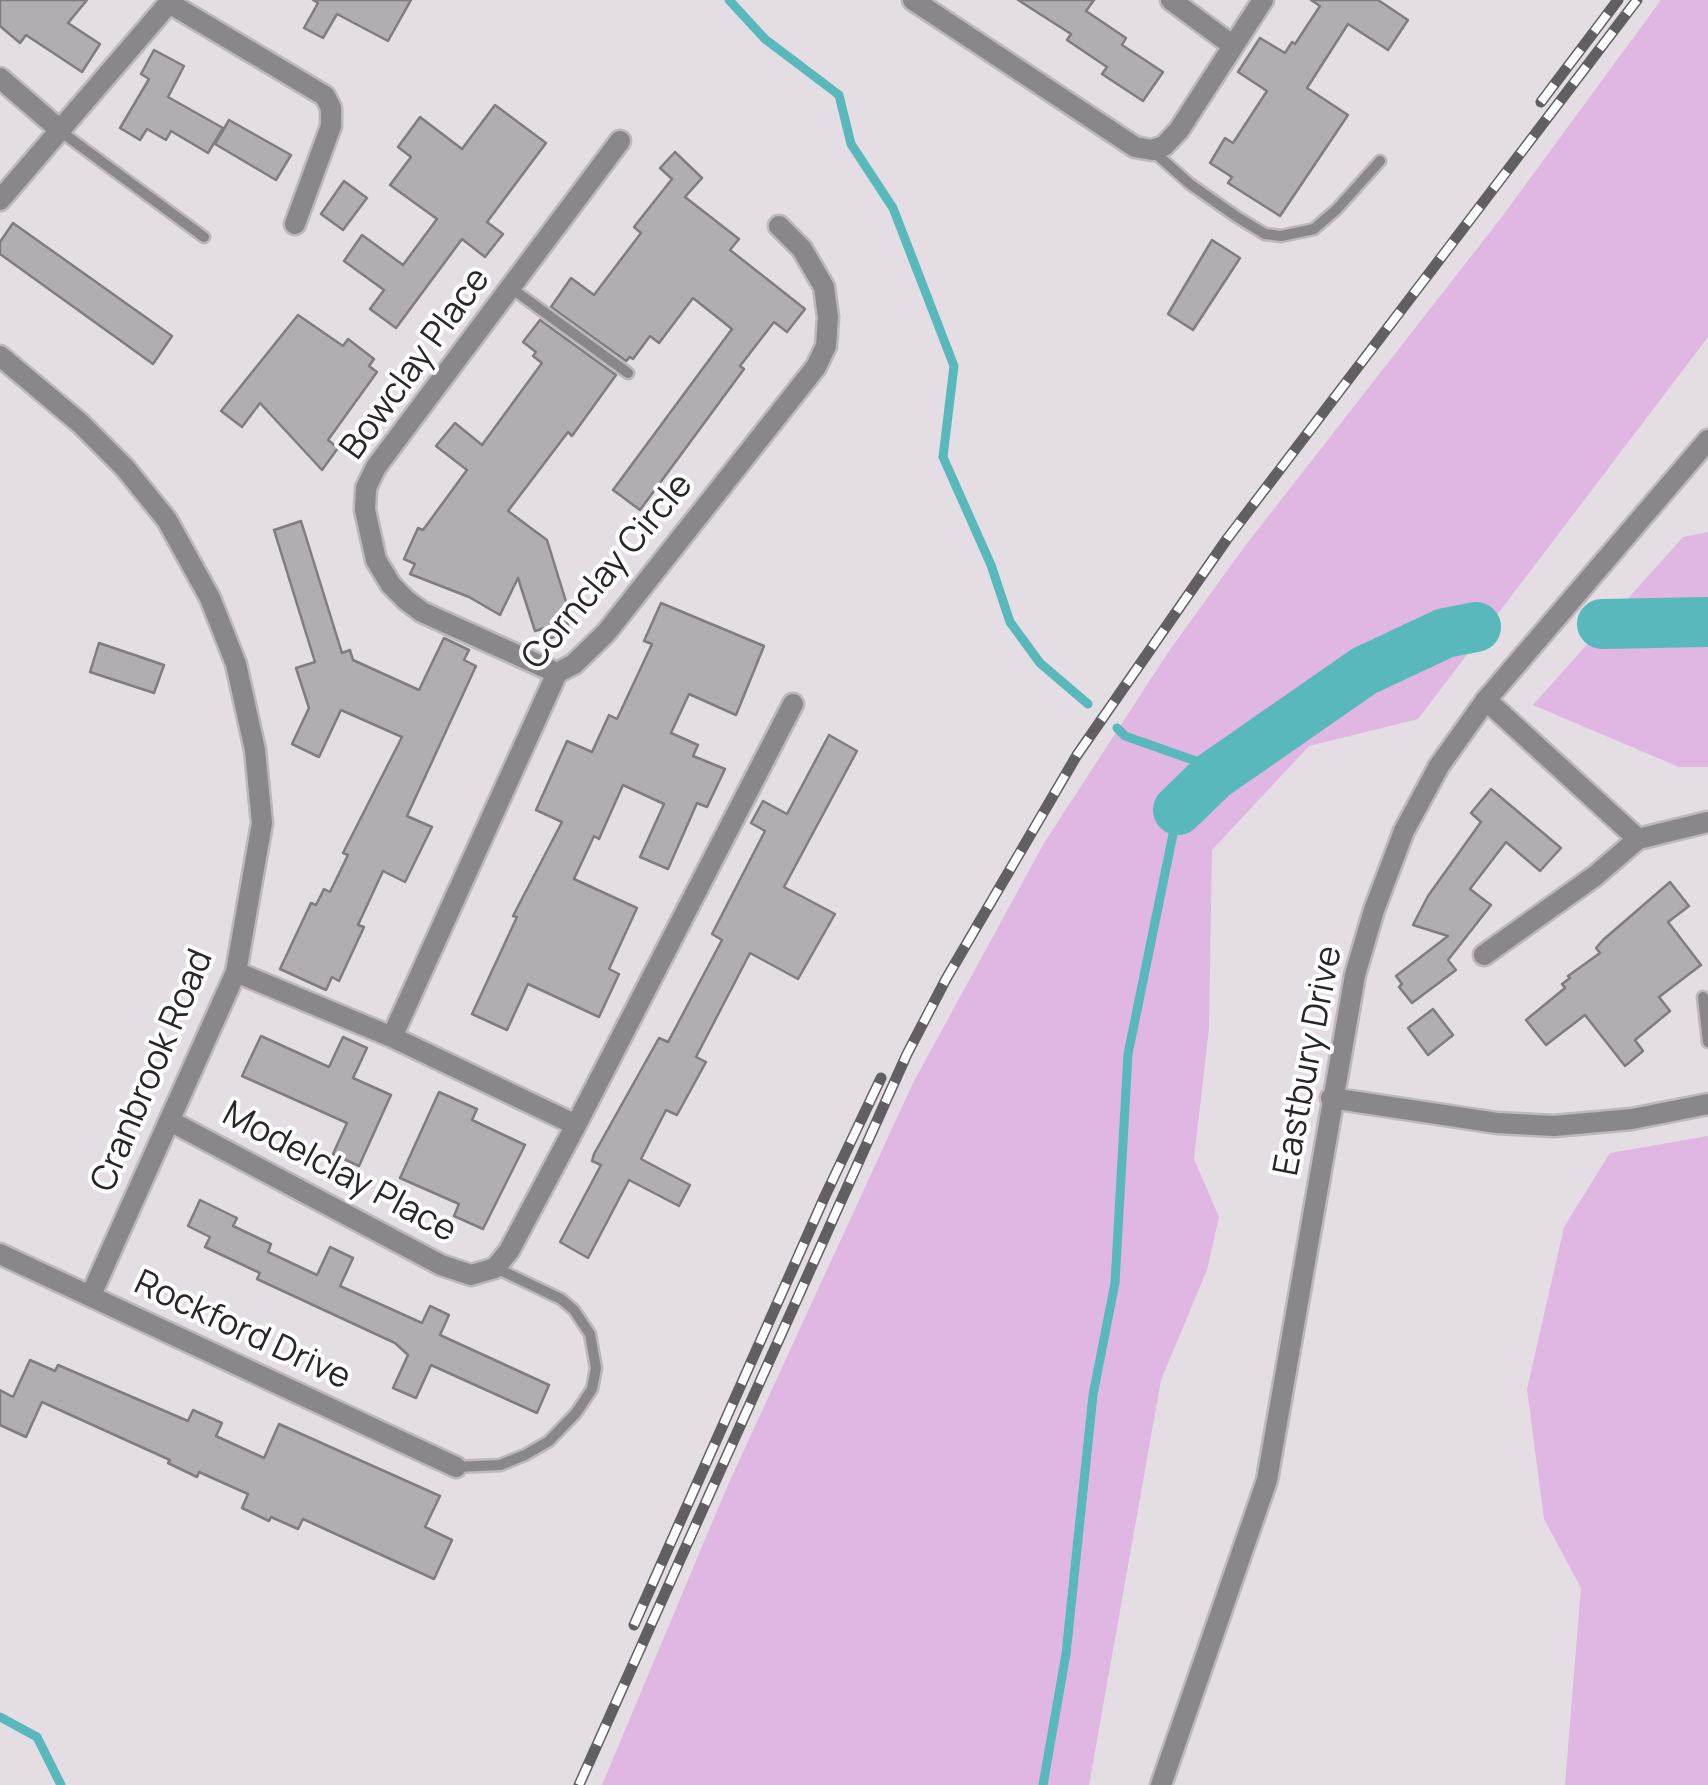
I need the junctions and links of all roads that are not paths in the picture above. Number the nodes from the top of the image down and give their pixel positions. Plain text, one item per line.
1 (914, 0) edge
2 (1171, 0) edge
3 (1263, 0) edge
4 (168, 2) edge
5 (1232, 45) junction
6 (0, 78) edge
7 (60, 130) junction
8 (620, 140) dead end
9 (1152, 150) junction
10 (1380, 161) dead end
11 (0, 200) edge
12 (294, 224) dead end
13 (779, 226) dead end
14 (204, 237) dead end
15 (511, 288) junction
16 (0, 356) edge
17 (628, 373) dead end
18 (1708, 440) edge
19 (557, 672) junction
20 (1486, 700) junction
21 (794, 704) dead end
22 (1708, 822) edge
23 (1638, 839) junction
24 (1484, 955) dead end
25 (236, 972) junction
26 (1703, 997) dead end
27 (392, 1038) junction
28 (1708, 1042) edge
29 (1332, 1098) junction
30 (1708, 1104) edge
31 (170, 1121) junction
32 (576, 1125) junction
33 (0, 1254) edge
34 (495, 1268) junction
35 (90, 1296) junction
36 (456, 1467) joint
37 (1161, 1785) edge

1 - 9 street
2 - 5 street
3 - 5 street
4 - 7 street
4 - 12 street
5 - 9 street
6 - 7 street
7 - 11 street
7 - 14 lane
8 - 15 street, Bowclay Place
9 - 10 lane
13 - 19 street, Cornclay Circle
15 - 17 lane
15 - 19 street, Bowclay Place
16 - 25 street, Cranbrook Road
18 - 20 street, Eastbury Drive
19 - 27 street, Cornclay Circle
20 - 23 street
20 - 29 street, Eastbury Drive
21 - 32 street
22 - 23 street
23 - 24 street
25 - 27 street
25 - 31 street, Cranbrook Road
26 - 28 lane
27 - 32 street
29 - 30 street
29 - 37 street, Eastbury Drive
31 - 34 street, Modelclay Place
31 - 35 street, Cranbrook Road
32 - 34 street
33 - 35 street, Rockford Drive
34 - 36 lane
35 - 36 street, Rockford Drive

